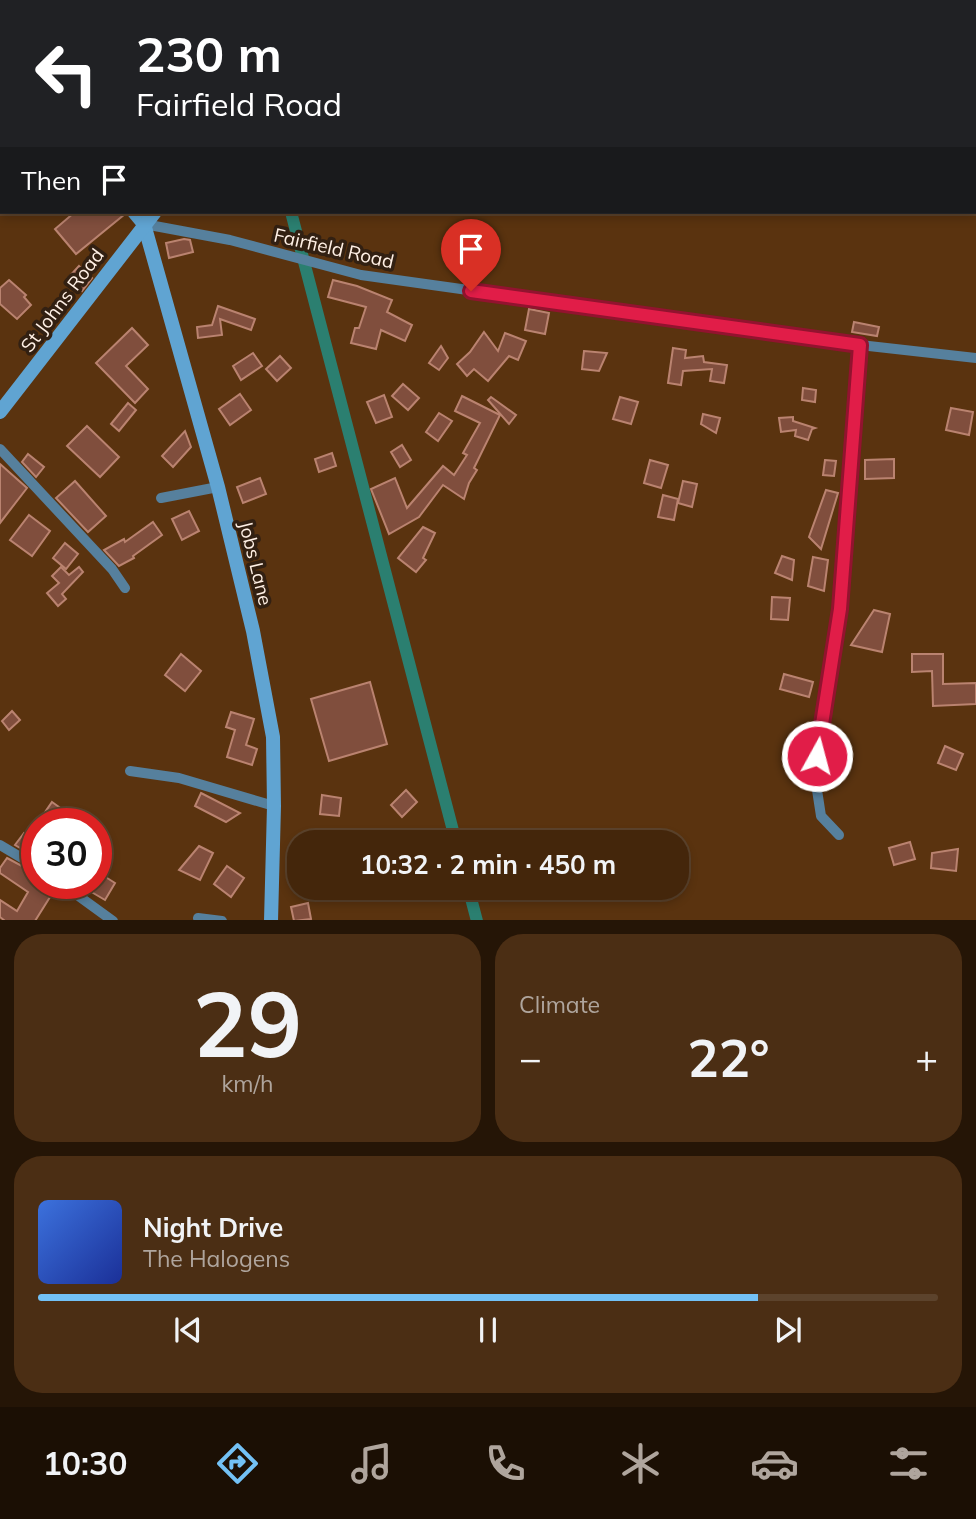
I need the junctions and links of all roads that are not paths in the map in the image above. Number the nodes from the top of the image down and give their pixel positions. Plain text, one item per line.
1 (136, 214) edge
2 (153, 214) edge
3 (144, 224) junction
4 (860, 345) junction
5 (976, 358) edge
6 (0, 412) edge
7 (0, 449) edge
8 (218, 487) junction
9 (161, 498) dead end
10 (125, 588) dead end
11 (130, 771) dead end
12 (274, 806) junction
13 (839, 835) dead end
14 (0, 845) edge
15 (21, 857) edge
16 (83, 899) edge
17 (198, 918) dead end
18 (113, 920) edge
19 (222, 920) edge
20 (271, 920) edge

1 - 3 street
2 - 3 street, St Johns Road
3 - 4 street, Fairfield Road
3 - 6 street, St Johns Road
3 - 8 street, Jobs Lane
4 - 5 street, Fairfield Road
4 - 13 street
7 - 10 street
8 - 9 street
8 - 12 street, Jobs Lane
11 - 12 street
12 - 20 street, Jobs Lane
14 - 15 street
16 - 18 street
17 - 19 street

